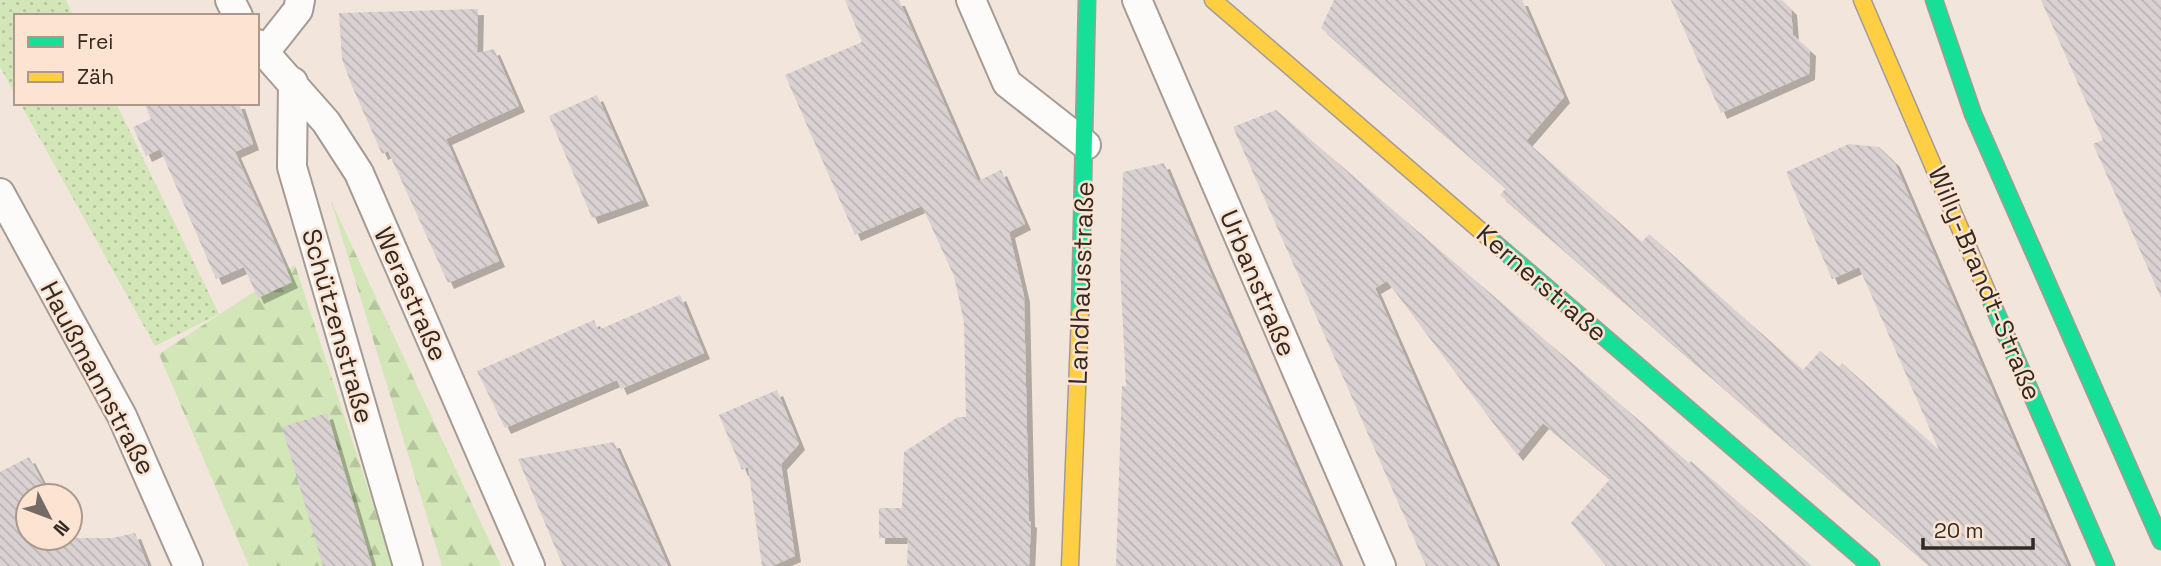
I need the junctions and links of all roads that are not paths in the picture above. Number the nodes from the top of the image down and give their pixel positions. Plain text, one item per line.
1 (300, 0) edge
2 (971, 0) edge
3 (1087, 0) edge
4 (1137, 0) edge
5 (1213, 0) edge
6 (1862, 0) edge
7 (1937, 0) edge
8 (260, 48) edge
9 (293, 82) junction
10 (1086, 145) junction
11 (0, 193) edge
12 (2161, 541) edge
13 (188, 566) edge
14 (408, 566) edge
15 (530, 566) edge
16 (1070, 566) edge
17 (1381, 566) edge
18 (1871, 566) edge
19 (2106, 566) edge

1 - 8 street
2 - 10 street
3 - 10 street, Landhausstraße
4 - 17 street, Urbanstraße
5 - 18 street, Kernerstraße
6 - 19 street, Willy-Brandt-Straße
7 - 12 street
8 - 9 street, Werastraße
9 - 14 street, Schützenstraße
9 - 15 street, Werastraße
10 - 16 street, Landhausstraße
11 - 13 street, Haußmannstraße

